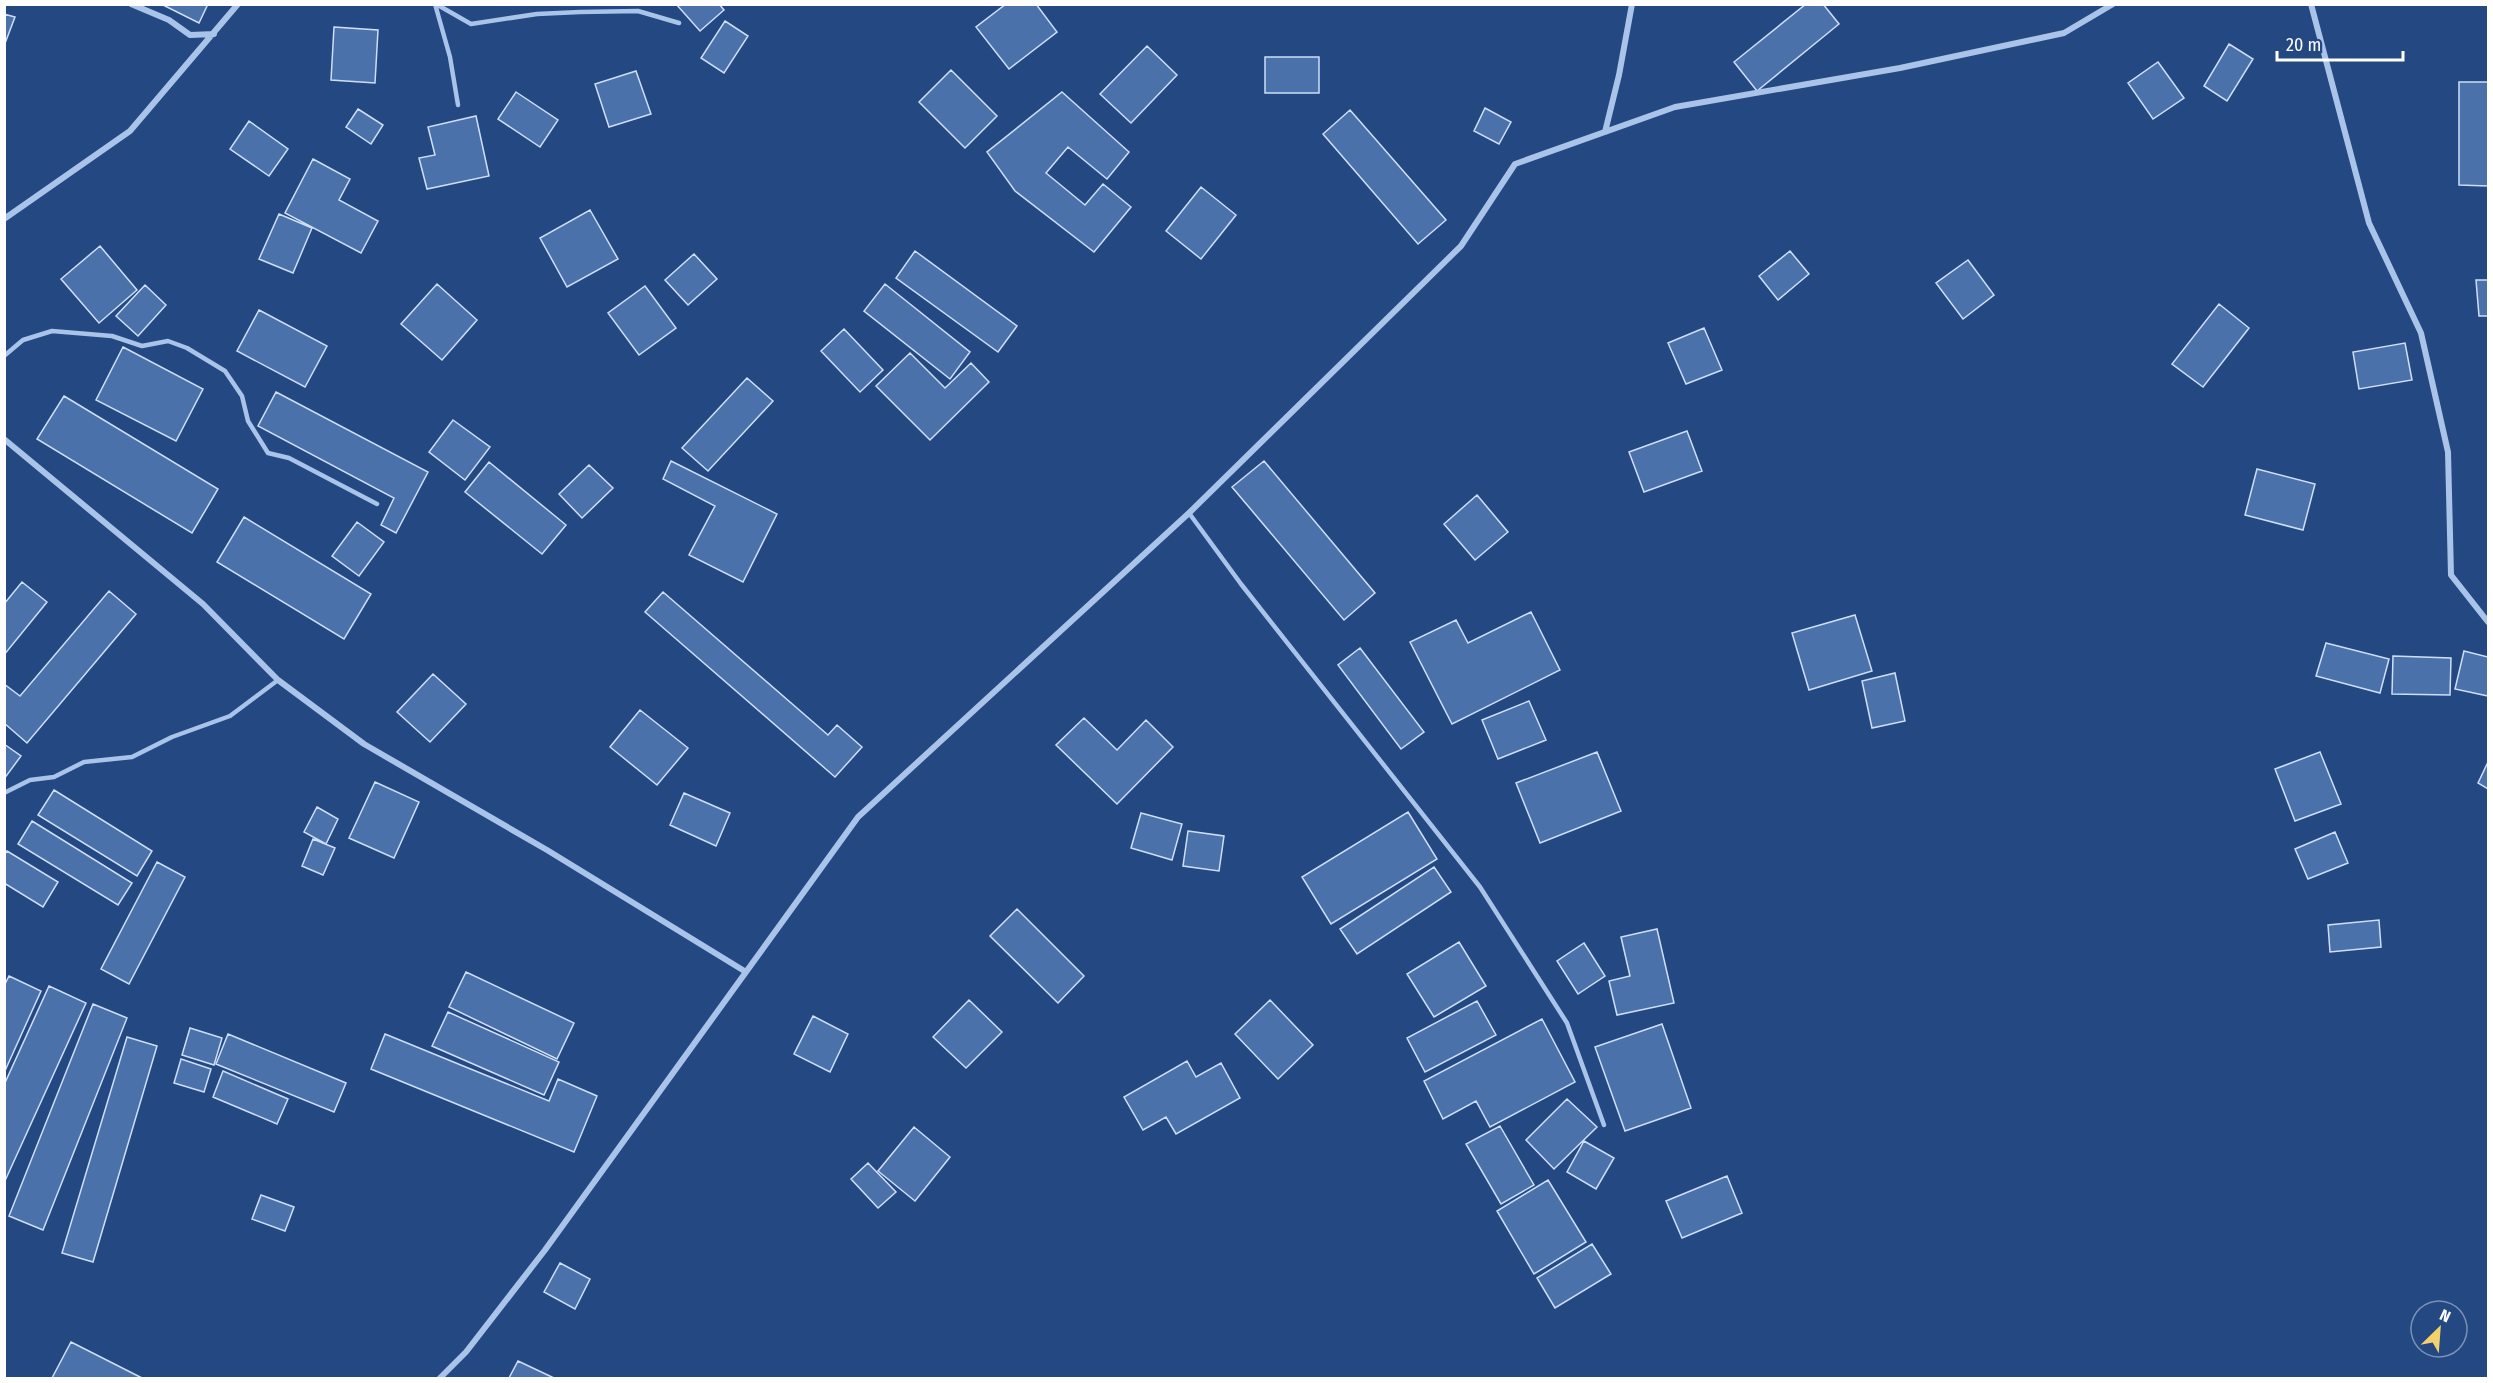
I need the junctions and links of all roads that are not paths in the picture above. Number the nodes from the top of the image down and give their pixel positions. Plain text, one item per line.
1 (131, 4) edge
2 (238, 4) edge
3 (435, 4) edge
4 (1632, 4) edge
5 (2113, 4) edge
6 (2311, 4) edge
7 (679, 23) dead end
8 (214, 34) junction
9 (458, 105) dead end
10 (1605, 132) junction
11 (4, 219) edge
12 (4, 356) edge
13 (4, 439) edge
14 (377, 504) dead end
15 (1189, 513) junction
16 (2488, 622) edge
17 (278, 680) junction
18 (4, 793) edge
19 (746, 972) junction
20 (1605, 1125) dead end
21 (440, 1378) edge

1 - 8 street
2 - 8 street
3 - 7 lane
3 - 9 lane
4 - 10 street
5 - 10 street
6 - 16 street
8 - 11 street
10 - 15 street
12 - 14 lane
13 - 17 street
15 - 19 street
15 - 20 lane
17 - 18 lane
17 - 19 street
19 - 21 street

